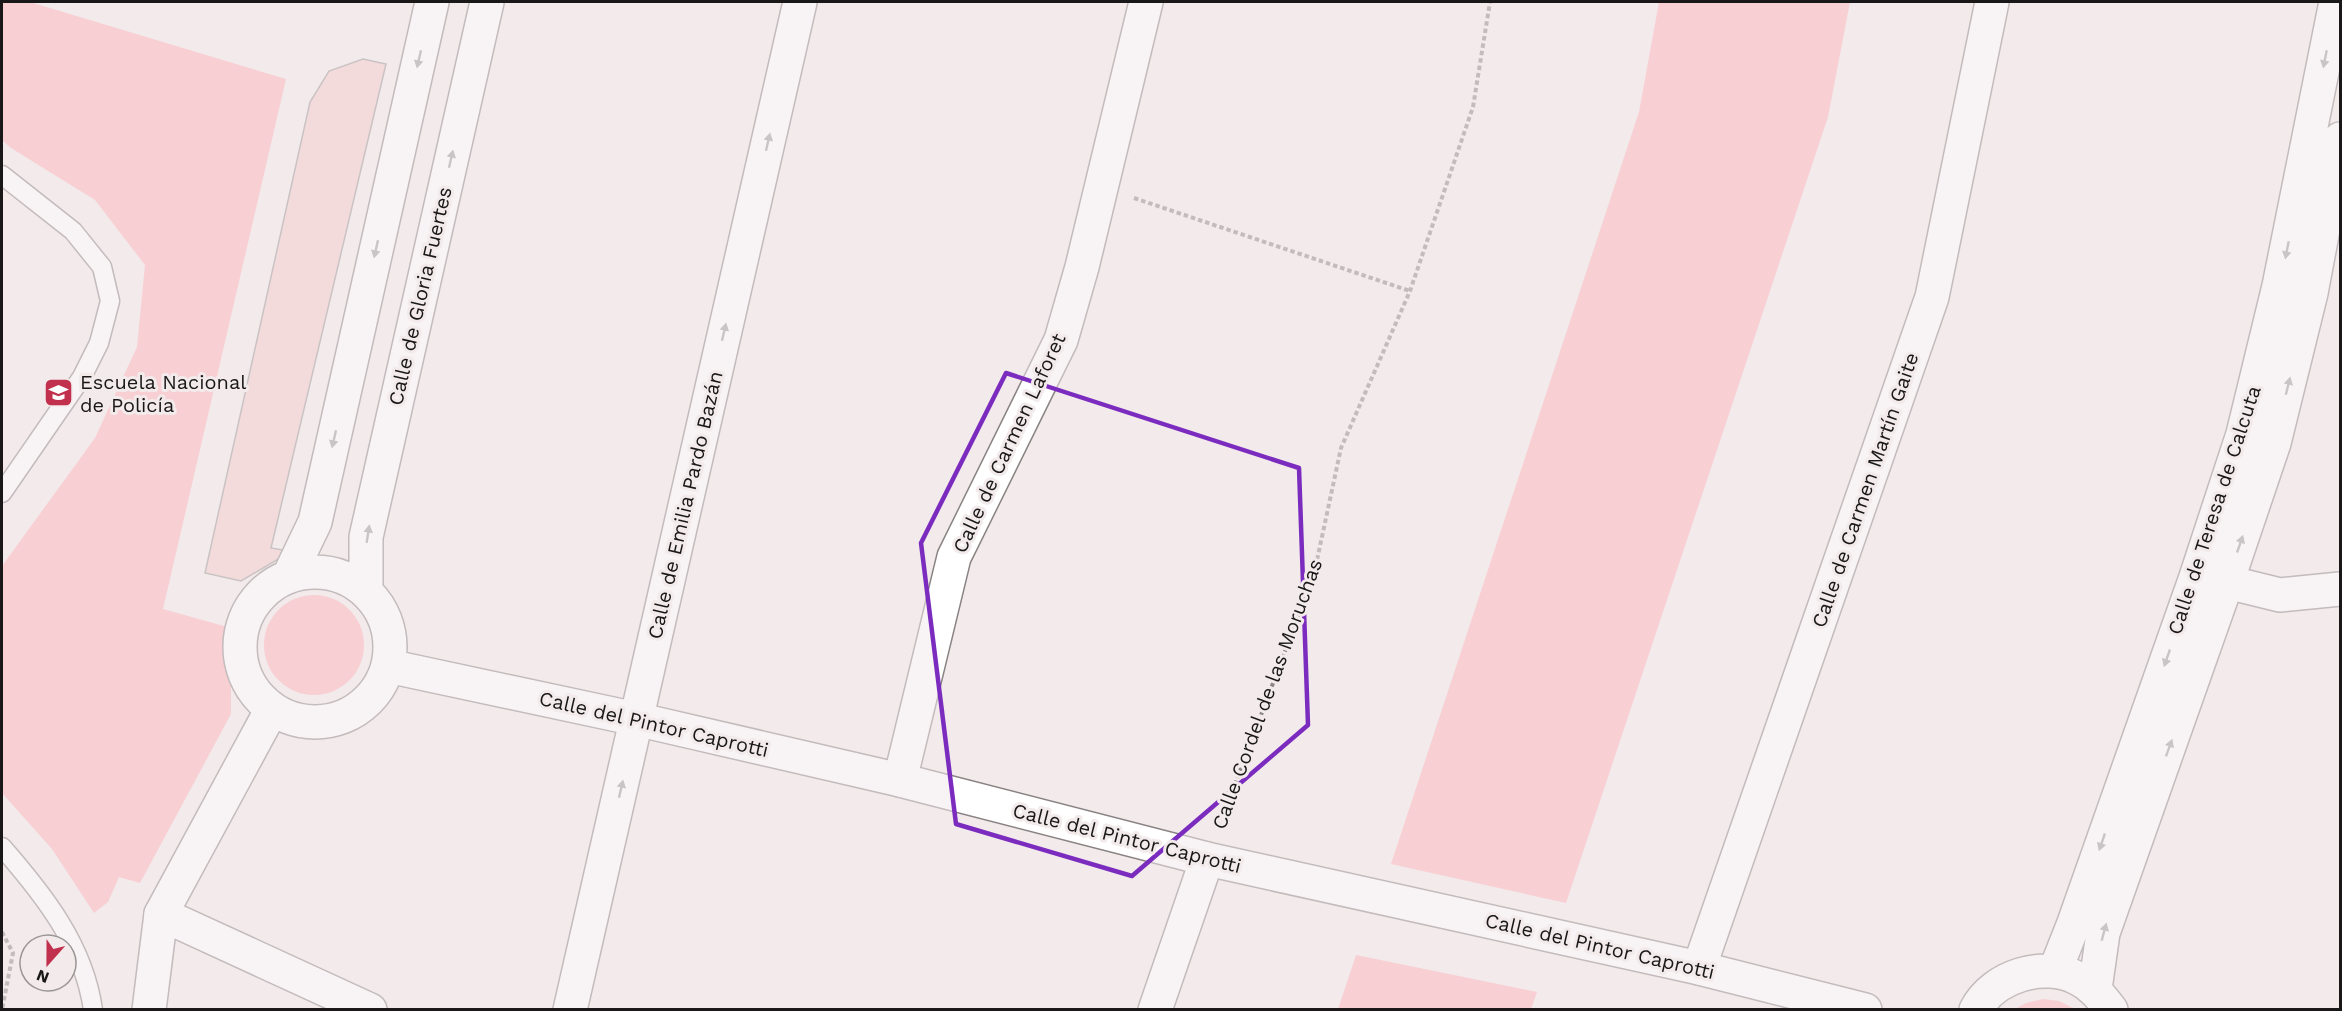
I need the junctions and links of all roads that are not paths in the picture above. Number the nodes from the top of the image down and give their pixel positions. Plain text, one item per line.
1 (432, 2) edge
2 (486, 2) edge
3 (777, 2) edge
4 (800, 2) edge
5 (1146, 2) edge
6 (1992, 2) edge
7 (2336, 2) edge
8 (2340, 140) edge
9 (2, 175) edge
10 (2330, 242) edge
11 (2, 493) edge
12 (289, 576) junction
13 (2228, 582) junction
14 (2340, 589) edge
15 (366, 592) junction
16 (388, 666) junction
17 (272, 709) junction
18 (625, 716) junction
19 (900, 780) junction
20 (2, 847) edge
21 (1207, 859) junction
22 (162, 914) junction
23 (1699, 968) junction
24 (2055, 971) junction
25 (2103, 999) edge
26 (1795, 1001) edge
27 (93, 1010) edge
28 (149, 1010) edge
29 (370, 1010) edge
30 (552, 1010) edge
31 (570, 1010) edge
32 (1155, 1010) edge
33 (1865, 1010) edge
34 (1976, 1010) edge

1 -> 12 street
15 -> 2 street, Calle de Gloria Fuertes
3 - 18 street, Calle de Emilia Pardo Bazán
18 -> 4 street, Calle de Emilia Pardo Bazán
5 - 19 street, Calle de Carmen Laforet
6 - 23 street, Calle de Carmen Martín Gaite
7 -> 24 street, Calle de Teresa de Calcuta
8 - 10 street, Calle de Teresa de Calcuta
9 - 11 lane
13 -> 10 street, Calle de Teresa de Calcuta
12 - 15 street
12 - 17 street
13 - 14 street
25 -> 13 street, Calle de Teresa de Calcuta
15 - 16 street
16 - 17 street
16 - 18 street, Calle del Pintor Caprotti
17 - 22 street
18 - 19 street, Calle del Pintor Caprotti
18 - 30 street, Calle de Emilia Pardo Bazán
31 -> 18 street, Calle de Emilia Pardo Bazán
19 - 21 street, Calle del Pintor Caprotti
20 - 27 lane
21 - 23 street, Calle del Pintor Caprotti
21 - 32 street
22 - 28 street
22 - 29 street
23 - 26 street, Calle del Pintor Caprotti
24 - 25 street
24 - 34 street
26 - 33 street, Calle del Pintor Caprotti

